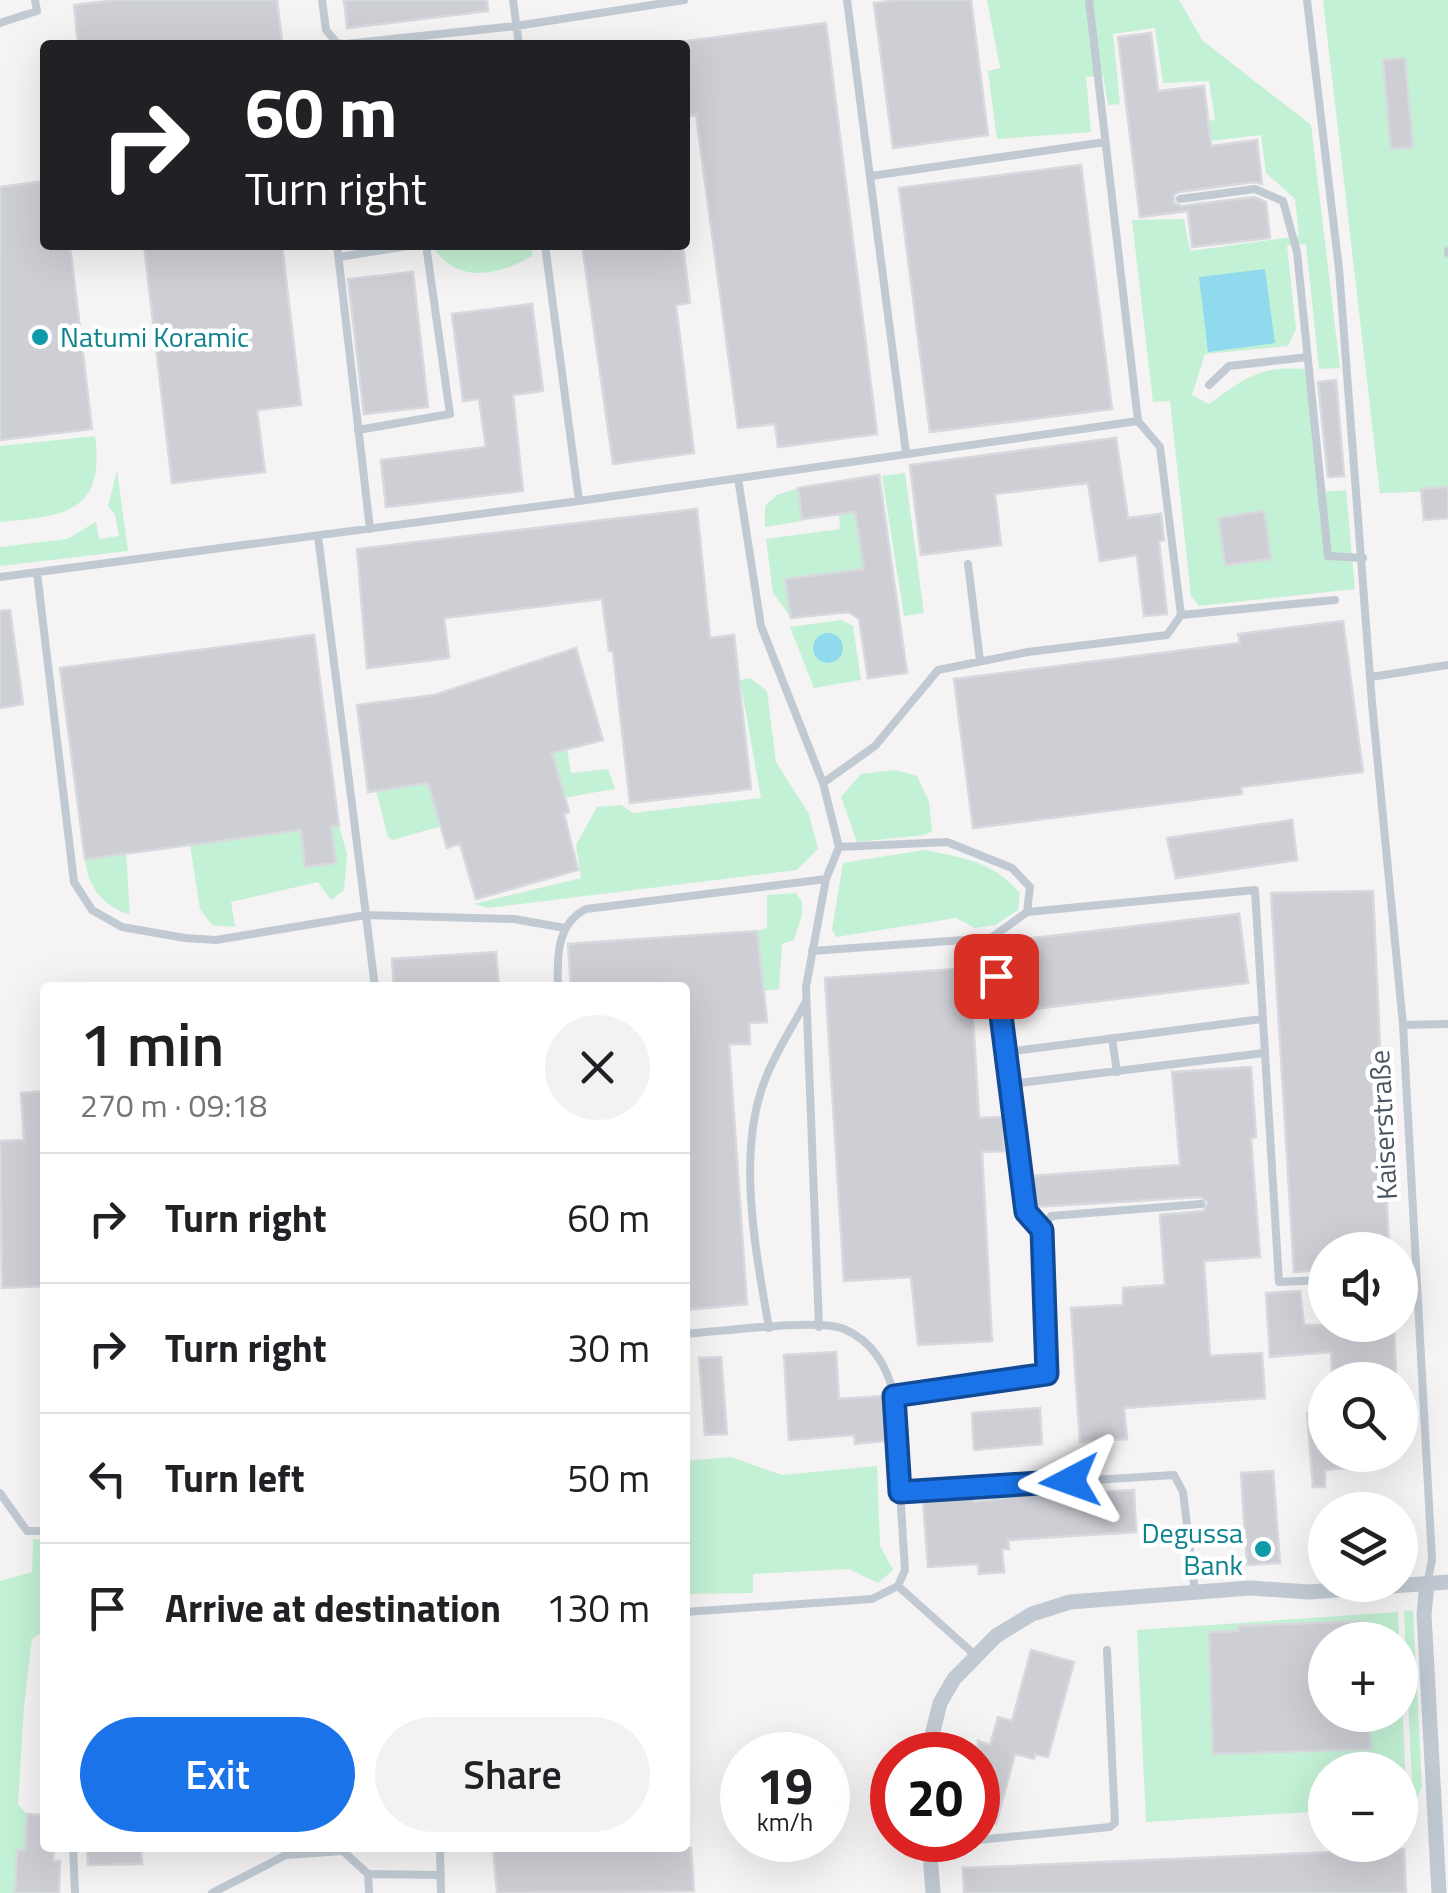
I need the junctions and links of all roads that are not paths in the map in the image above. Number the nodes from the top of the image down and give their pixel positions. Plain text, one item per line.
1 (35, 0) edge
2 (322, 0) edge
3 (513, 0) edge
4 (684, 0) edge
5 (846, 0) edge
6 (1089, 0) edge
7 (1308, 0) edge
8 (0, 23) edge
9 (516, 26) junction
10 (333, 40) edge
11 (376, 40) edge
12 (518, 40) edge
13 (1105, 142) junction
14 (870, 176) junction
15 (1180, 199) dead end
16 (337, 250) edge
17 (382, 250) edge
18 (427, 250) edge
19 (546, 250) edge
20 (338, 257) junction
21 (1308, 356) junction
22 (1209, 384) dead end
23 (1138, 421) junction
24 (358, 430) junction
25 (906, 453) junction
26 (738, 478) junction
27 (579, 502) junction
28 (370, 529) junction
29 (318, 536) junction
30 (1363, 558) junction
31 (968, 564) dead end
32 (37, 573) junction
33 (0, 577) edge
34 (1334, 600) dead end
35 (1181, 615) junction
36 (980, 661) junction
37 (1448, 665) edge
38 (1371, 677) junction
39 (824, 782) junction
40 (839, 847) junction
41 (826, 879) junction
42 (1027, 912) junction
43 (366, 914) junction
44 (565, 928) junction
45 (991, 938) junction
46 (812, 950) junction
47 (374, 982) edge
48 (558, 982) edge
49 (807, 999) junction
50 (1262, 1020) junction
51 (1448, 1024) edge
52 (1403, 1025) junction
53 (1112, 1038) junction
54 (1007, 1052) junction
55 (1264, 1053) junction
56 (1117, 1072) junction
57 (1010, 1084) junction
58 (1201, 1204) dead end
59 (1042, 1230) junction
60 (1308, 1281) edge
61 (820, 1326) junction
62 (769, 1328) junction
63 (690, 1334) edge
64 (894, 1396) junction
65 (900, 1492) junction
66 (0, 1493) edge
67 (40, 1530) edge
68 (1448, 1582) edge
69 (1427, 1584) junction
70 (898, 1586) junction
71 (1195, 1592) junction
72 (690, 1612) edge
73 (1108, 1650) dead end
74 (975, 1655) junction
75 (932, 1732) edge
76 (1441, 1827) edge
77 (1000, 1838) edge
78 (73, 1852) edge
79 (324, 1852) edge
80 (345, 1852) edge
81 (440, 1852) edge
82 (931, 1862) edge
83 (368, 1874) junction
84 (441, 1875) junction
85 (74, 1893) edge
86 (212, 1893) edge
87 (369, 1893) edge
88 (441, 1893) edge
89 (933, 1893) edge
90 (1439, 1893) edge

1 - 8 lane
2 - 10 lane
3 - 9 lane
4 - 9 lane
5 - 14 lane
6 - 13 lane
7 - 30 lane, Kaiserstraße
9 - 11 lane
9 - 12 lane
13 - 14 lane
13 - 23 lane
14 - 25 lane
15 - 21 lane
16 - 20 lane
17 - 20 lane
18 - 24 lane
19 - 27 lane
20 - 24 lane
21 - 22 lane
21 - 30 lane
23 - 25 lane
23 - 35 lane
24 - 28 lane
25 - 26 lane
26 - 27 lane
26 - 39 lane
27 - 28 lane
28 - 29 lane
29 - 32 lane
29 - 43 lane
30 - 38 lane, Kaiserstraße
31 - 36 lane
32 - 33 lane
32 - 43 lane
34 - 35 lane
35 - 36 lane
36 - 39 lane
37 - 38 lane
38 - 52 lane, Kaiserstraße
39 - 40 lane
40 - 41 lane
40 - 42 lane
41 - 44 lane
41 - 46 lane
42 - 45 lane
42 - 50 lane
43 - 44 lane
43 - 47 lane
44 - 48 lane
45 - 46 lane
45 - 54 lane
46 - 49 lane
49 - 61 lane
49 - 62 lane
50 - 53 lane
50 - 55 lane
51 - 52 lane
52 - 69 lane, Kaiserstraße
53 - 54 lane
53 - 56 lane
54 - 57 lane
55 - 56 lane
55 - 60 lane
56 - 57 lane
57 - 59 lane
58 - 59 lane
59 - 64 lane
61 - 62 lane
61 - 64 lane
62 - 63 lane
64 - 65 lane
65 - 70 lane
65 - 71 lane
66 - 67 lane
68 - 69 street
69 - 71 street
69 - 76 street, Kaiserstraße
70 - 72 lane
70 - 74 lane
71 - 74 street
73 - 77 lane
74 - 75 street
76 - 90 street, Kaiserstraße
78 - 85 lane
79 - 86 lane
80 - 83 lane
81 - 84 lane
82 - 89 street
83 - 84 lane
83 - 87 lane
84 - 88 lane

